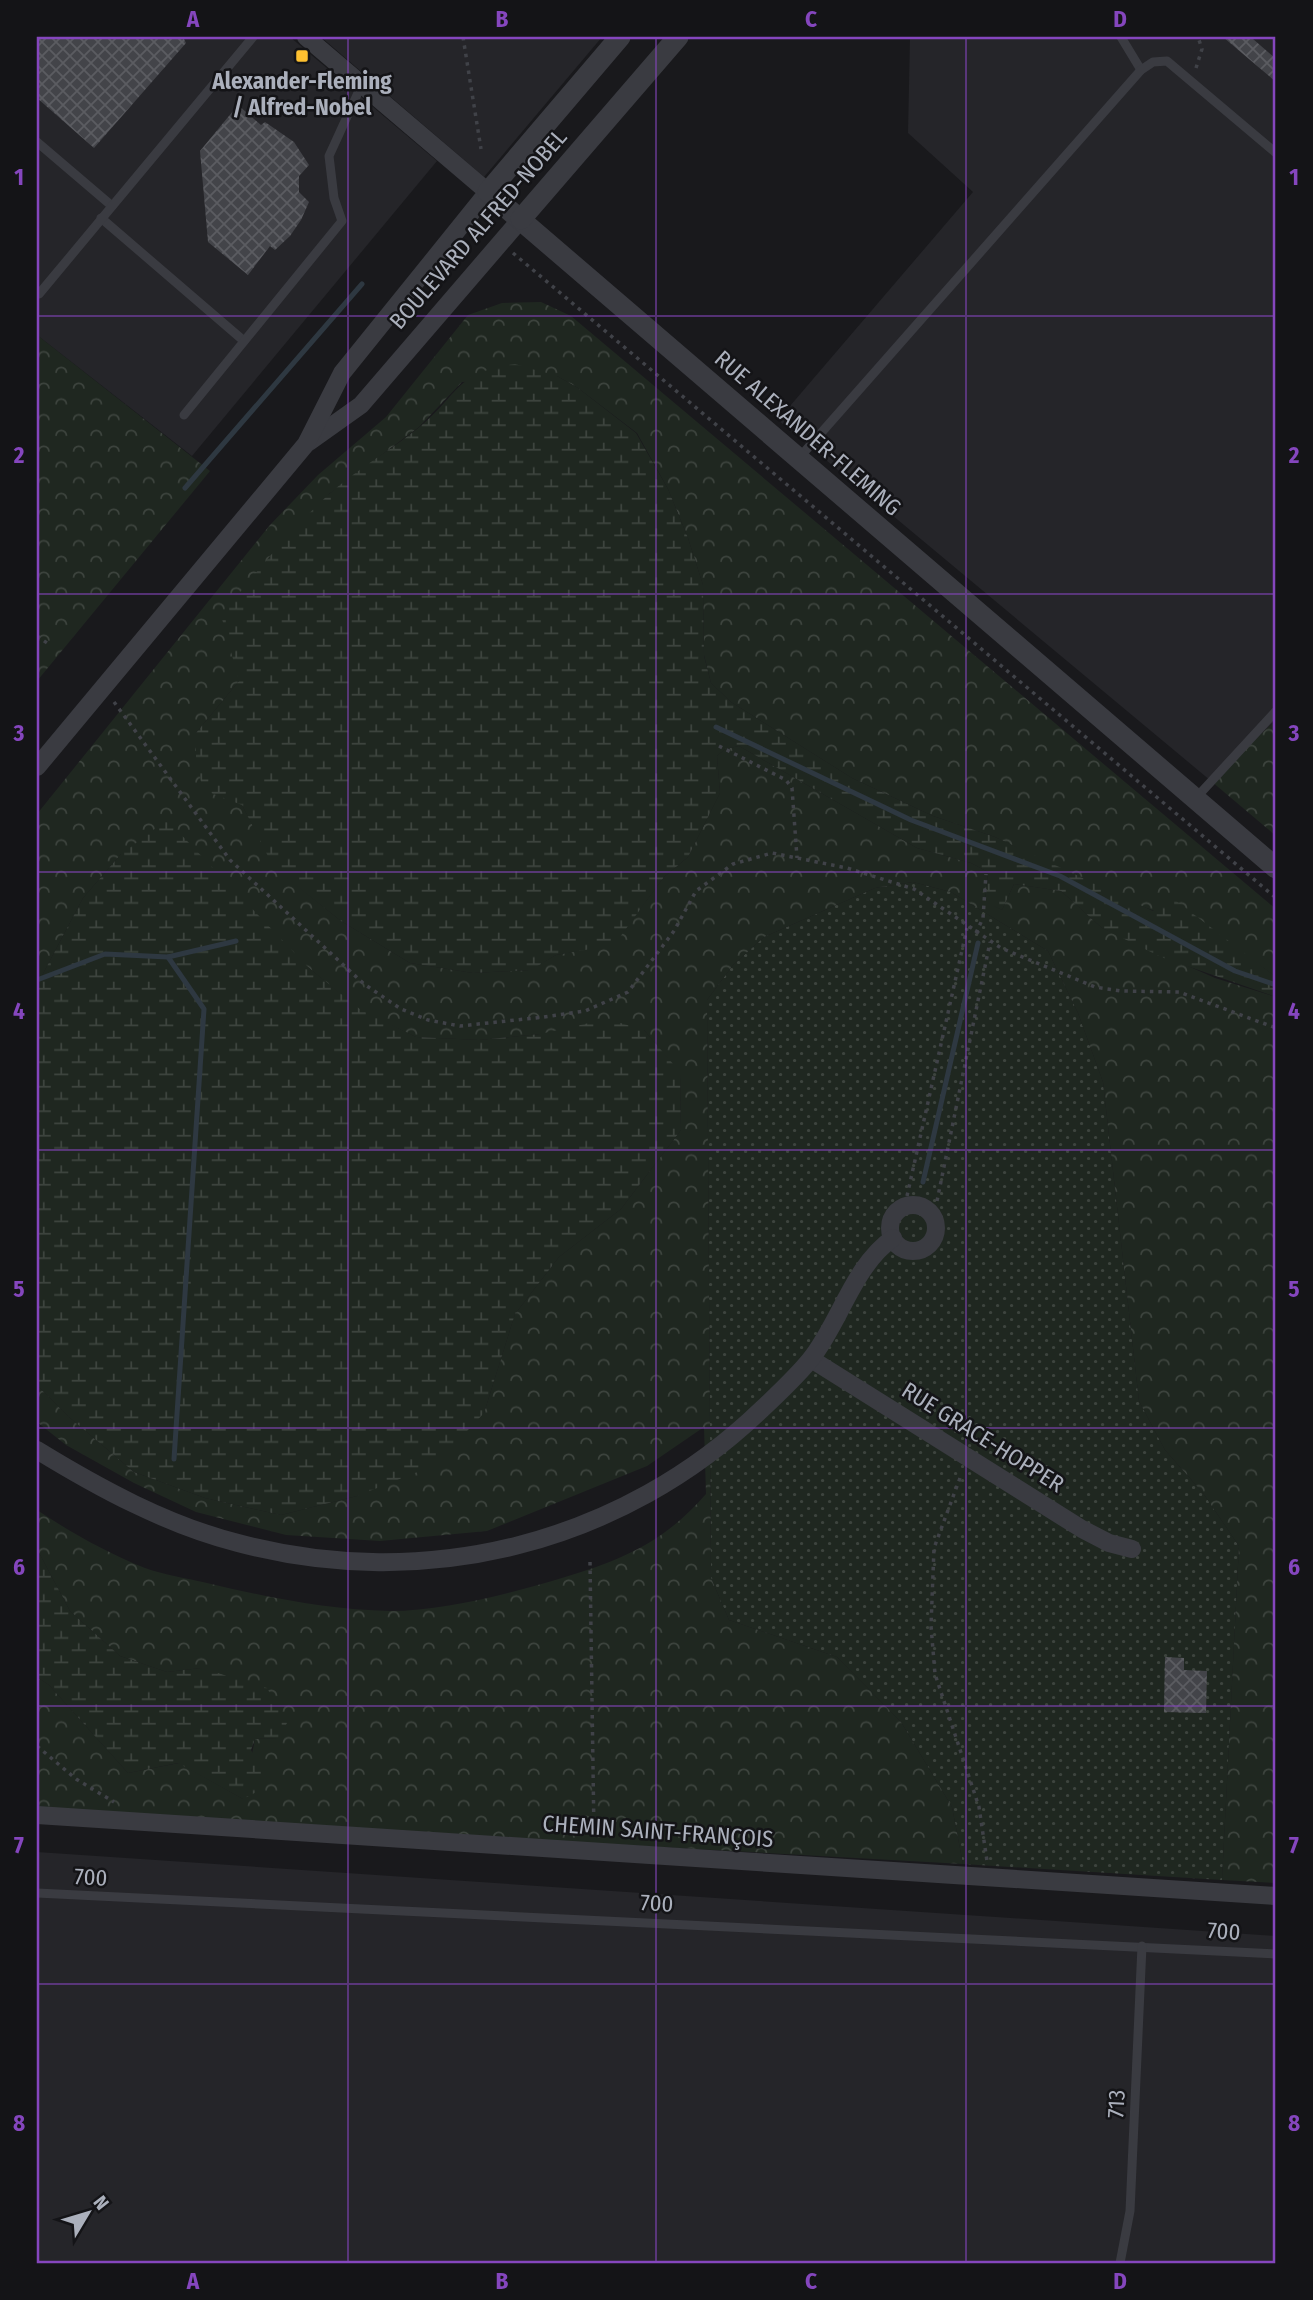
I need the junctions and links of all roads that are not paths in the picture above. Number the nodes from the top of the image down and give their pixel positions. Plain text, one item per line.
1 (253, 37) edge
2 (306, 37) edge
3 (620, 37) edge
4 (678, 37) edge
5 (1121, 37) edge
6 (1141, 70) junction
7 (362, 84) junction
8 (37, 142) edge
9 (1276, 153) edge
10 (488, 192) junction
11 (112, 206) junction
12 (101, 218) junction
13 (521, 219) junction
14 (38, 294) dead end
15 (244, 341) junction
16 (184, 415) dead end
17 (306, 444) junction
18 (798, 459) junction
19 (1276, 711) edge
20 (37, 767) edge
21 (1195, 799) junction
22 (1276, 868) edge
23 (893, 1238) dead end
24 (811, 1359) junction
25 (37, 1450) edge
26 (1132, 1549) dead end
27 (37, 1815) edge
28 (37, 1893) edge
29 (1276, 1896) edge
30 (1142, 1945) junction
31 (1276, 1954) edge
32 (1120, 2263) edge

1 - 11 lane
2 - 7 street, RUE ALEXANDER-FLEMING
3 - 10 street, BOULEVARD ALFRED-NOBEL
4 - 13 street, BOULEVARD ALFRED-NOBEL
5 - 6 lane
6 - 9 lane
6 - 18 lane
7 - 10 street, RUE ALEXANDER-FLEMING
7 - 15 lane
8 - 11 lane
10 - 13 street, RUE ALEXANDER-FLEMING
10 - 17 street, BOULEVARD ALFRED-NOBEL
11 - 12 lane
12 - 14 lane
12 - 15 lane
13 - 17 street, BOULEVARD ALFRED-NOBEL
13 - 18 street, RUE ALEXANDER-FLEMING
15 - 16 lane
17 - 20 street, BOULEVARD ALFRED-NOBEL
18 - 21 street, RUE ALEXANDER-FLEMING
19 - 21 lane
21 - 22 street, RUE ALEXANDER-FLEMING
23 - 24 street
24 - 25 street
24 - 26 street, RUE GRACE-HOPPER
27 - 29 street, CHEMIN SAINT-FRANÇOIS
28 - 30 lane, 700
30 - 31 lane, 700
30 - 32 lane, 713

